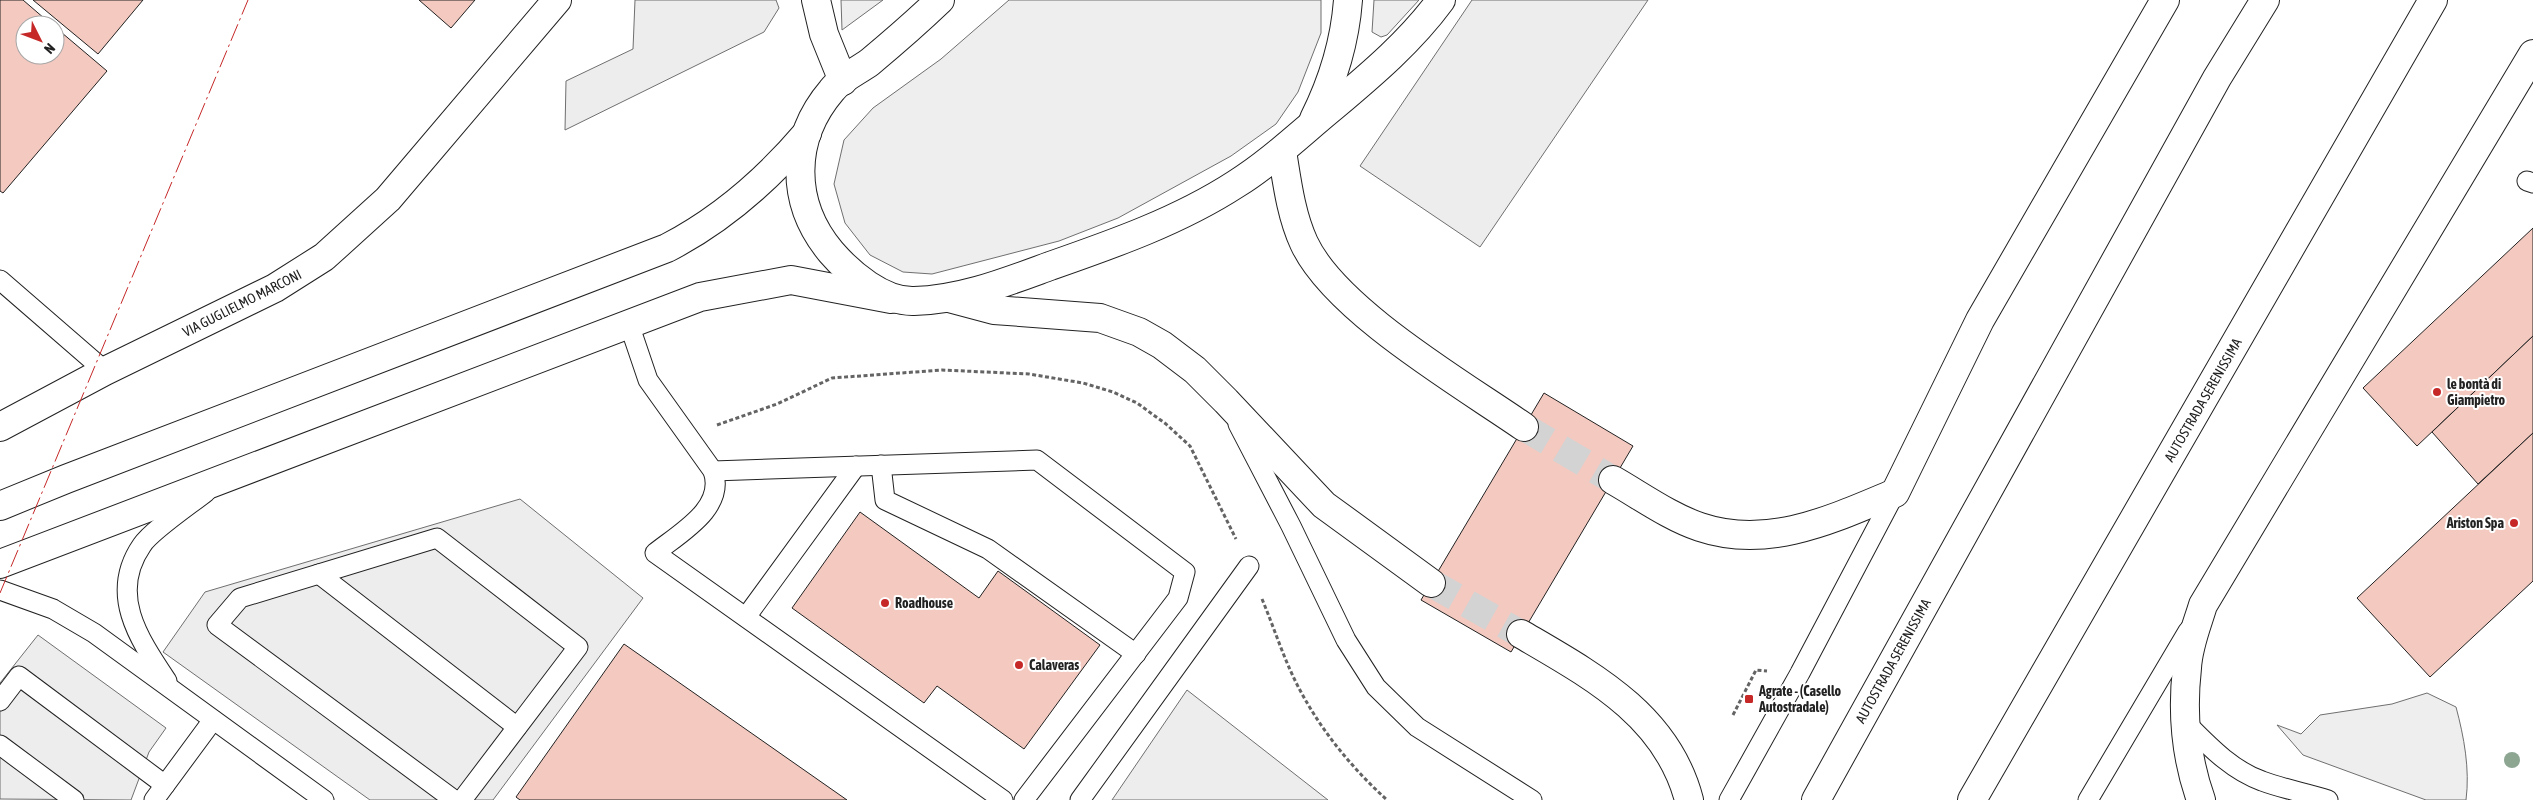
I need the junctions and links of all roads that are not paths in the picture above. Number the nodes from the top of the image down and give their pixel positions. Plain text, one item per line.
1 (557, 0) edge
2 (816, 0) edge
3 (940, 0) edge
4 (1348, 0) edge
5 (1441, 0) edge
6 (2165, 0) edge
7 (2265, 0) edge
8 (2433, 0) edge
9 (2533, 54) edge
10 (843, 81) junction
11 (1311, 125) junction
12 (807, 133) junction
13 (1282, 152) junction
14 (0, 280) edge
15 (949, 298) junction
16 (902, 301) junction
17 (629, 324) junction
18 (105, 371) junction
19 (1226, 401) junction
20 (0, 427) edge
21 (1524, 427) tunnel mouth
22 (881, 465) junction
23 (856, 466) junction
24 (713, 471) junction
25 (1613, 480) tunnel mouth
26 (219, 482) junction
27 (1895, 493) junction
28 (0, 506) edge
29 (0, 564) edge
30 (1249, 566) dead end
31 (319, 574) junction
32 (1431, 583) tunnel mouth
33 (0, 590) edge
34 (2203, 605) junction
35 (746, 617) junction
36 (1521, 634) tunnel mouth
37 (1136, 654) junction
38 (174, 692) junction
39 (0, 701) edge
40 (213, 720) junction
41 (2186, 723) junction
42 (517, 727) junction
43 (0, 745) edge
44 (160, 793) edge
45 (74, 800) edge
46 (324, 800) edge
47 (454, 800) edge
48 (462, 800) edge
49 (1003, 800) edge
50 (1024, 800) edge
51 (1080, 800) edge
52 (1532, 800) edge
53 (1688, 800) edge
54 (1729, 800) edge
55 (1816, 800) edge
56 (1972, 800) edge
57 (2088, 800) edge
58 (2201, 800) edge
59 (2328, 800) edge

1 - 18 main road, VIA GUGLIELMO MARCONI
2 - 10 main road
3 - 10 main road
4 - 11 main road
5 - 11 main road
6 - 27 main road
7 - 55 main road, AUTOSTRADA SERENISSIMA
8 - 56 main road, AUTOSTRADA SERENISSIMA
9 - 34 main road
10 - 12 main road
11 - 13 main road
12 - 16 main road
12 - 28 main road
13 - 15 main road
13 - 21 main road
14 - 18 lane
15 - 16 main road
15 - 19 main road
16 - 17 main road
17 - 24 lane
17 - 26 main road
18 - 20 main road, VIA GUGLIELMO MARCONI
19 - 32 main road
19 - 52 lane
22 - 23 lane
22 - 37 lane
22 - 37 lane
23 - 24 lane
23 - 35 lane
24 - 35 lane
25 - 27 main road
26 - 29 main road
26 - 38 lane
27 - 54 lane
30 - 51 lane
31 - 42 lane
31 - 42 lane
31 - 47 lane
33 - 38 lane
34 - 41 main road
34 - 57 lane
35 - 49 lane
36 - 53 main road
37 - 50 lane
38 - 40 lane
39 - 44 lane
40 - 44 lane
40 - 46 lane
41 - 58 main road
41 - 59 lane
42 - 48 lane
43 - 45 lane

